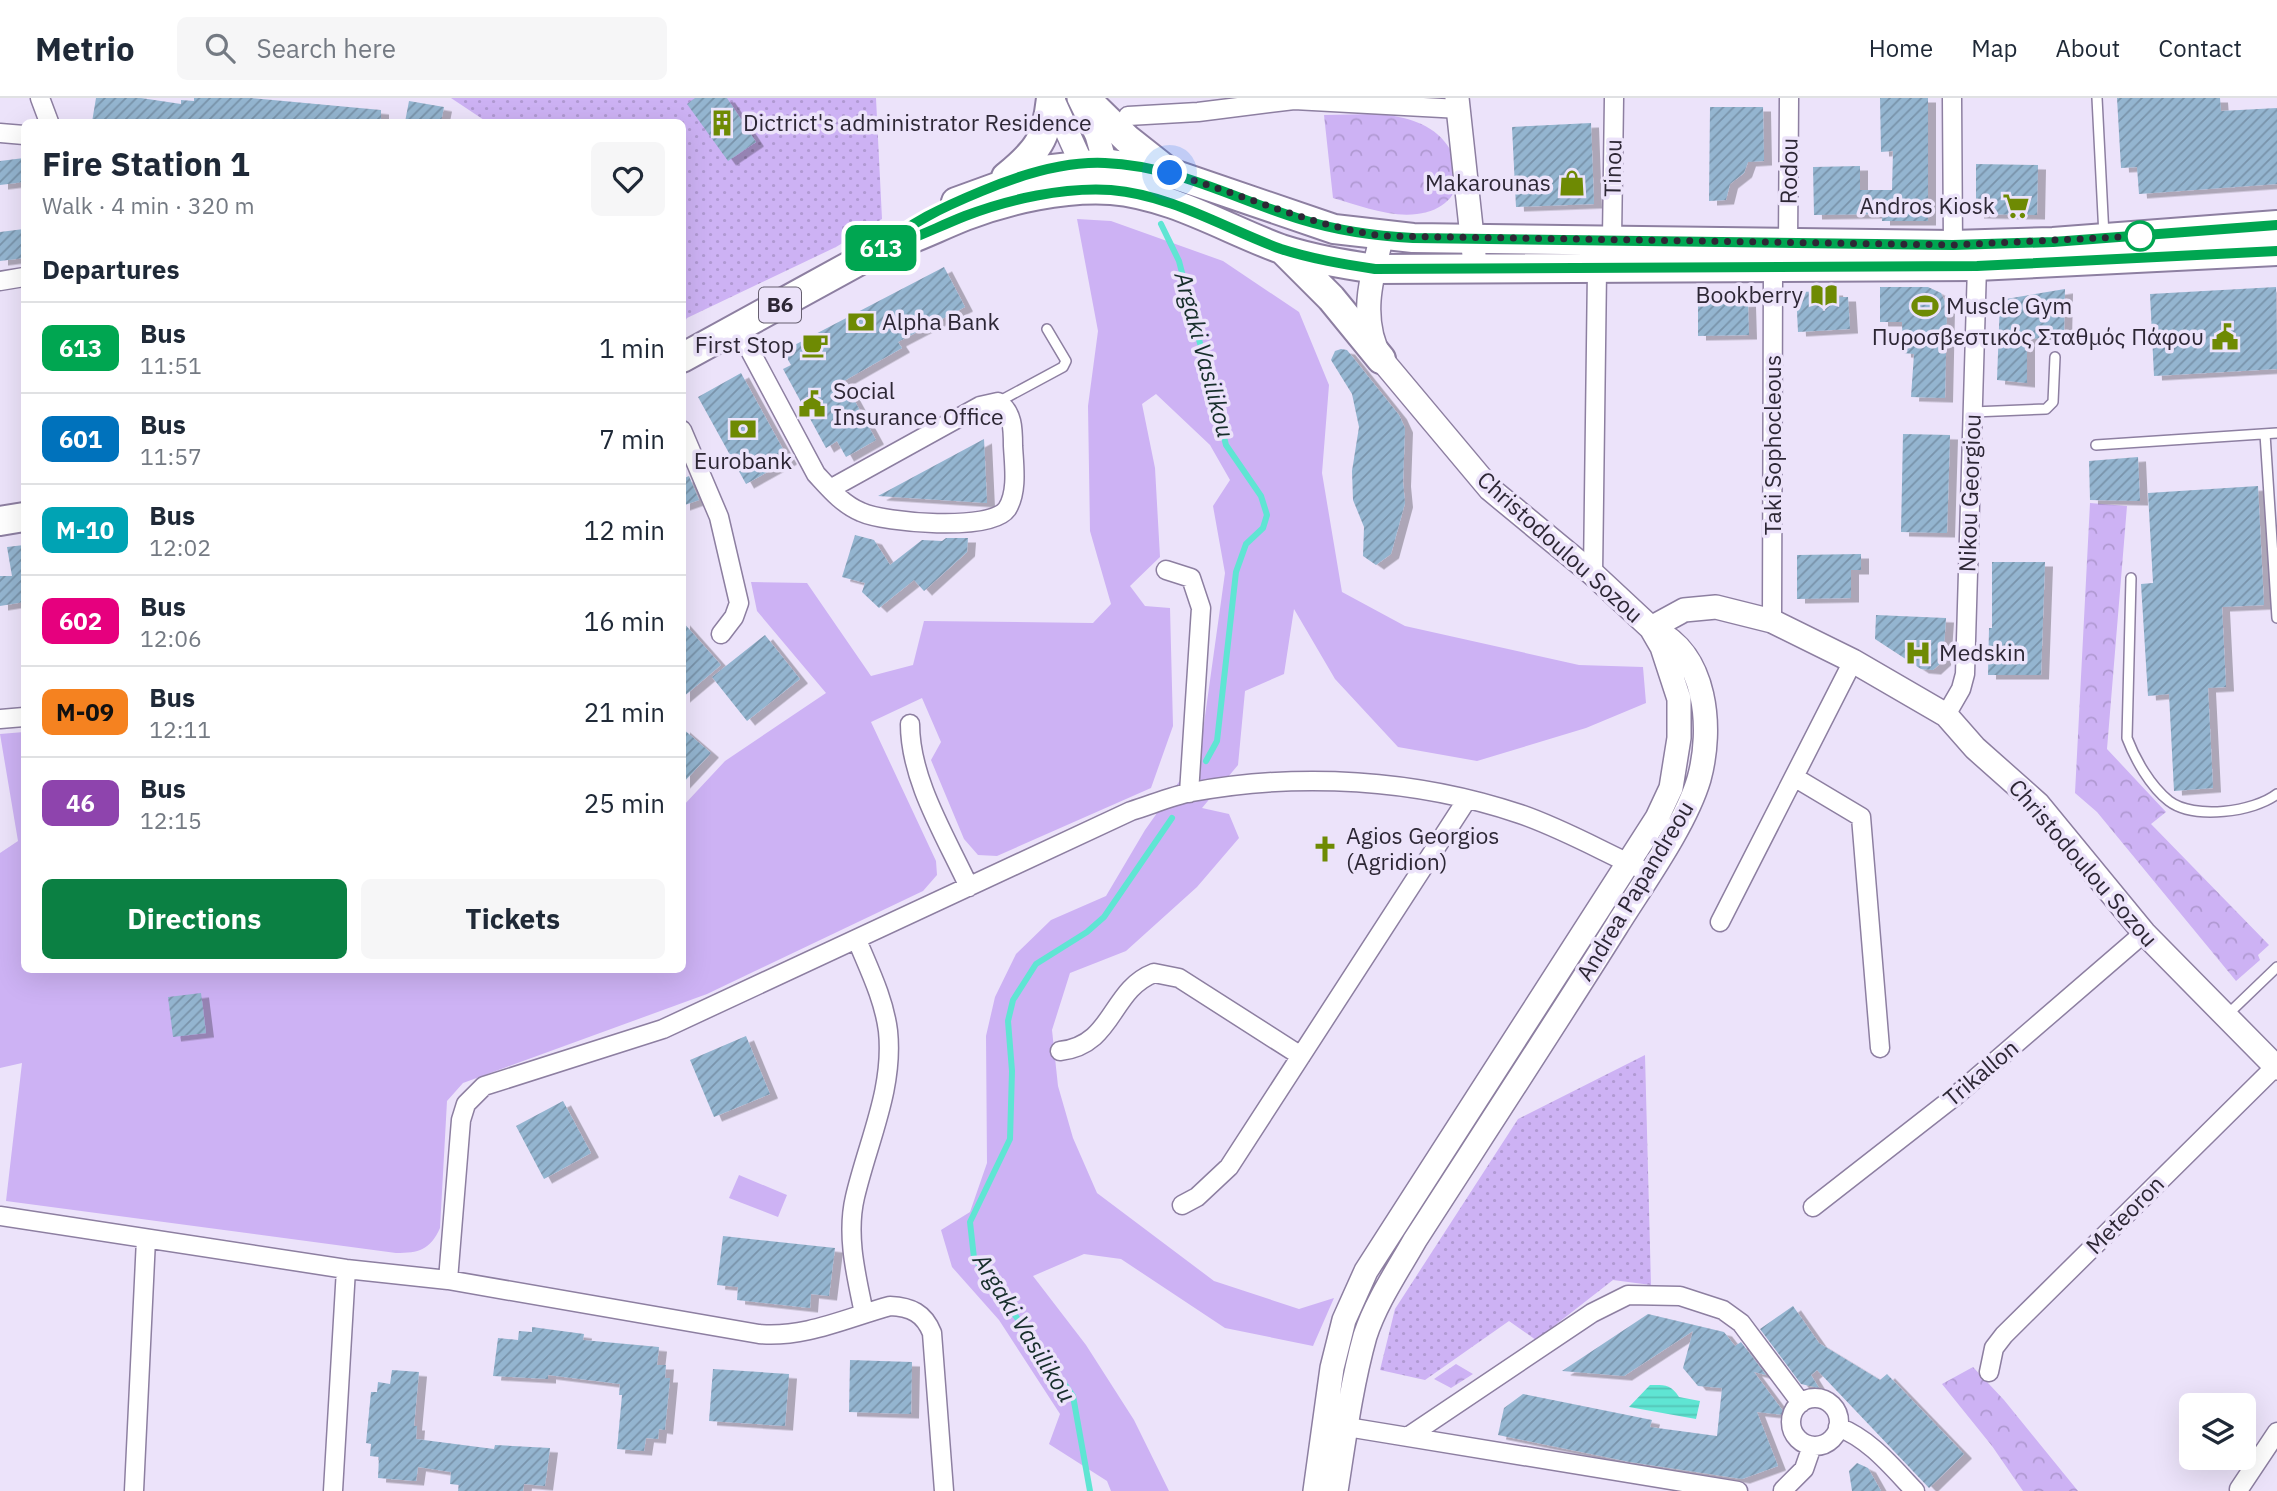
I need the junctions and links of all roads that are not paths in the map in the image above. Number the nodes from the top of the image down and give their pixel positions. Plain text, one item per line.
1 (40, 98) edge
2 (1051, 98) edge
3 (1079, 98) edge
4 (1085, 98) edge
5 (1614, 98) edge
6 (1789, 98) edge
7 (1952, 98) edge
8 (2097, 98) edge
9 (1294, 99) edge
10 (1458, 104) edge
11 (1128, 116) dead end
12 (49, 119) edge
13 (0, 133) edge
14 (21, 135) edge
15 (1094, 163) junction
16 (1170, 173) junction
17 (996, 185) junction
18 (1103, 191) junction
19 (2277, 225) edge
20 (1382, 236) junction
21 (1612, 239) junction
22 (1474, 240) junction
23 (1788, 244) junction
24 (1953, 245) junction
25 (1281, 249) junction
26 (2105, 249) junction
27 (877, 251) junction
28 (2277, 251) edge
29 (1977, 266) junction
30 (1375, 269) junction
31 (1475, 269) junction
32 (1773, 269) junction
33 (1597, 270) junction
34 (21, 278) edge
35 (0, 281) edge
36 (738, 328) junction
37 (1047, 329) dead end
38 (686, 356) edge
39 (2055, 357) dead end
40 (1381, 359) junction
41 (998, 402) junction
42 (1973, 412) junction
43 (2277, 433) edge
44 (2265, 434) junction
45 (686, 439) edge
46 (2096, 445) dead end
47 (830, 489) junction
48 (21, 518) edge
49 (0, 521) edge
50 (1166, 569) dead end
51 (1593, 574) junction
52 (2131, 578) dead end
53 (2277, 618) edge
54 (1772, 621) junction
55 (1651, 628) junction
56 (721, 634) dead end
57 (1853, 661) junction
58 (1946, 715) junction
59 (21, 717) edge
60 (0, 719) edge
61 (910, 724) dead end
62 (1794, 777) junction
63 (1189, 793) junction
64 (2276, 796) edge
65 (1466, 801) junction
66 (1626, 862) junction
67 (1650, 873) junction
68 (969, 887) junction
69 (1720, 922) dead end
70 (2144, 933) junction
71 (857, 940) junction
72 (2277, 967) edge
73 (2224, 1017) junction
74 (1880, 1048) dead end
75 (1060, 1051) dead end
76 (1301, 1055) junction
77 (2276, 1067) edge
78 (1182, 1205) dead end
79 (1813, 1207) dead end
80 (0, 1216) edge
81 (146, 1239) junction
82 (346, 1269) junction
83 (448, 1280) junction
84 (864, 1313) junction
85 (1989, 1372) dead end
86 (1801, 1403) junction
87 (1335, 1425) junction
88 (1838, 1427) junction
89 (2277, 1432) edge
90 (1409, 1436) junction
91 (1812, 1446) junction
92 (2239, 1489) dead end
93 (134, 1491) edge
94 (333, 1491) edge
95 (944, 1491) edge
96 (1315, 1491) edge
97 (1336, 1491) edge
98 (1738, 1491) edge
99 (1783, 1491) edge
100 (1915, 1491) edge

1 - 12 street
2 - 15 street
2 - 17 main road
3 - 15 street
4 - 16 main road
5 - 21 street, Tinou
6 - 23 street, Rodou
7 - 24 street
8 - 26 lane
9 - 10 street
9 - 11 street
10 - 22 street
13 - 14 street
15 - 16 main road, B6
15 - 17 main road, B6
15 - 18 street
16 - 20 main road, B6
17 - 27 main road, B6
18 - 25 main road, B6
18 - 27 main road, B6
19 - 26 main road, B6
20 - 22 main road, B6
20 - 30 street, Christodoulou Sozou
21 - 22 main road, B6
21 - 23 main road, B6
22 - 31 street
23 - 24 main road, B6
24 - 26 main road, B6
25 - 30 main road, B6
25 - 40 main road
26 - 28 main road, B6
26 - 29 main road, B6
27 - 36 main road, B6
29 - 32 main road, B6
29 - 42 street, Nikou Georgiou
30 - 31 main road, B6
30 - 40 street, Christodoulou Sozou
31 - 33 main road, B6
32 - 33 main road, B6
32 - 54 street, Taki Sophocleous
33 - 51 street
34 - 35 street
36 - 38 main road, B6
36 - 47 street
37 - 41 lane
39 - 42 lane
40 - 51 street, Christodoulou Sozou
41 - 47 street
41 - 47 street
42 - 58 street, Nikou Georgiou
43 - 44 lane
44 - 46 lane
44 - 53 lane
45 - 56 street
48 - 49 main road
50 - 63 street
51 - 55 street, Christodoulou Sozou
52 - 64 lane
54 - 55 street, Christodoulou Sozou
54 - 57 street, Christodoulou Sozou
55 - 66 street, Andrea Papandreou
55 - 67 street, Andrea Papandreou
57 - 58 street, Christodoulou Sozou
57 - 62 street
58 - 70 street, Christodoulou Sozou
59 - 60 street
61 - 68 street
62 - 69 street
62 - 74 street
63 - 65 street
63 - 68 street
65 - 66 street
65 - 76 street
66 - 67 street
66 - 87 street, Andrea Papandreou
67 - 87 street, Andrea Papandreou
68 - 71 street
70 - 73 street, Christodoulou Sozou
70 - 79 street, Trikallon
71 - 83 street
71 - 84 street
72 - 73 lane
73 - 77 street, Christodoulou Sozou
75 - 76 street
76 - 78 street
77 - 85 street, Meteoron
80 - 81 street
81 - 82 street
81 - 93 street
82 - 83 street
82 - 94 street
83 - 84 street
84 - 95 street
86 - 88 street
86 - 90 street
86 - 91 street
87 - 90 street
87 - 96 street, Andrea Papandreou
87 - 97 street, Andrea Papandreou
88 - 91 street
88 - 100 street
89 - 92 street
90 - 98 street
91 - 99 street

